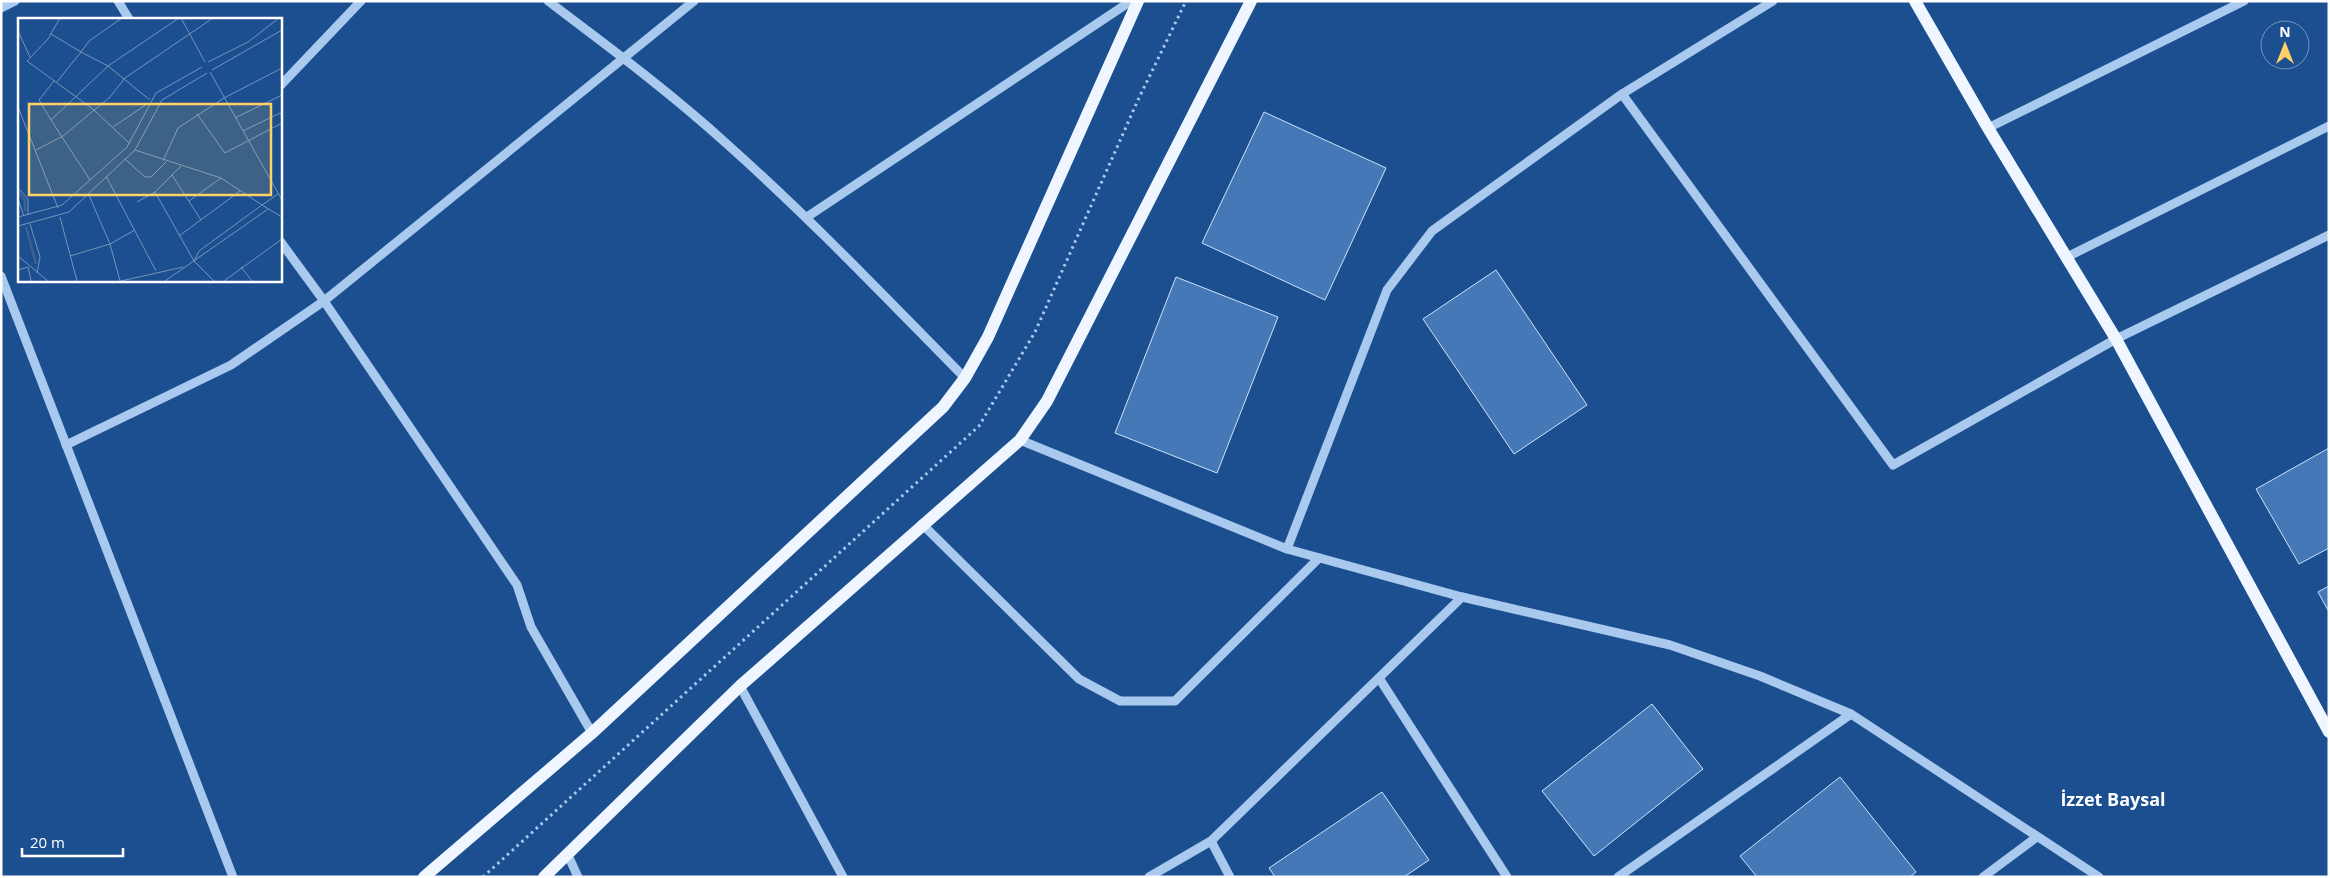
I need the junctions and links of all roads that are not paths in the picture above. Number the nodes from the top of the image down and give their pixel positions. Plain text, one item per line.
1 (15, 1) edge
2 (118, 1) edge
3 (361, 1) edge
4 (548, 1) edge
5 (694, 1) edge
6 (1131, 1) edge
7 (1138, 1) edge
8 (1251, 1) edge
9 (1773, 1) edge
10 (1915, 1) edge
11 (2244, 1) edge
12 (1, 8) edge
13 (128, 18) edge
14 (624, 59) junction
15 (281, 85) edge
16 (1622, 94) junction
17 (2329, 126) edge
18 (1988, 128) junction
19 (807, 217) junction
20 (2329, 235) edge
21 (281, 242) edge
22 (2067, 257) junction
23 (1, 276) edge
24 (324, 301) junction
25 (2116, 339) junction
26 (965, 378) junction
27 (1020, 440) junction
28 (66, 445) junction
29 (922, 524) junction
30 (1287, 549) junction
31 (1318, 558) junction
32 (1462, 597) junction
33 (1380, 678) junction
34 (740, 686) junction
35 (1851, 714) junction
36 (592, 732) junction
37 (2329, 732) edge
38 (2037, 838) junction
39 (1211, 841) junction
40 (568, 853) junction
41 (233, 877) edge
42 (424, 877) edge
43 (544, 877) edge
44 (578, 877) edge
45 (843, 877) edge
46 (1149, 877) edge
47 (1230, 877) edge
48 (1507, 877) edge
49 (1618, 877) edge
50 (1983, 877) edge
51 (2099, 877) edge

1 - 12 street
2 - 13 street
3 - 15 street
4 - 14 street
5 - 14 street
6 - 19 street
7 - 26 main road
8 - 27 main road
9 - 16 street
10 - 18 main road
11 - 18 street
14 - 19 street
14 - 24 street
16 - 25 street
16 - 30 street
17 - 22 street
18 - 22 main road
19 - 26 street
20 - 25 street
21 - 24 street
22 - 25 main road
23 - 28 street
24 - 28 street
24 - 36 street
25 - 37 main road
26 - 36 main road
27 - 29 main road
27 - 30 street
28 - 41 street
29 - 31 street
29 - 34 main road
30 - 31 street
31 - 32 street
32 - 33 street
32 - 35 street
33 - 39 street
33 - 48 street
34 - 40 main road
34 - 45 street
35 - 38 street
35 - 49 street
36 - 42 main road
38 - 50 street
38 - 51 street
39 - 46 street
39 - 47 street
40 - 43 main road
40 - 44 street

